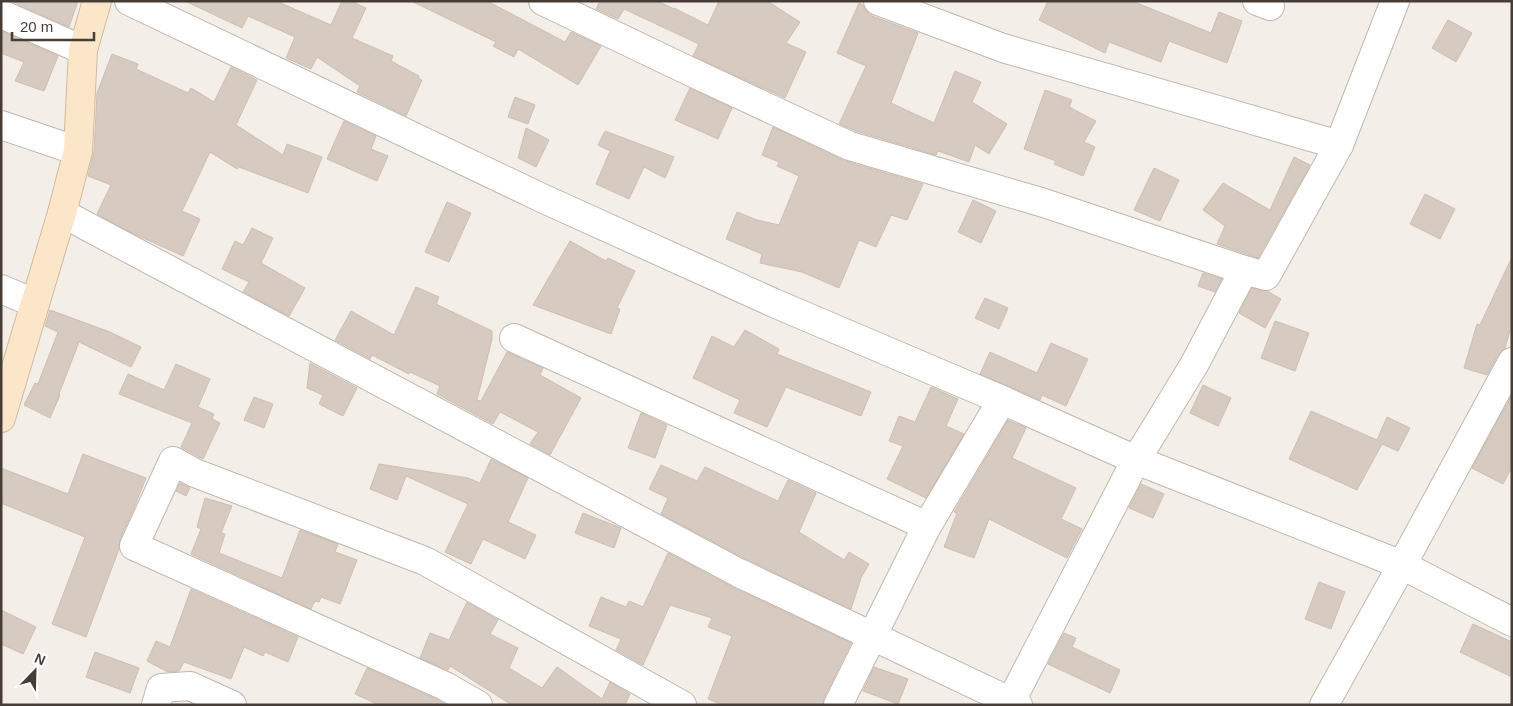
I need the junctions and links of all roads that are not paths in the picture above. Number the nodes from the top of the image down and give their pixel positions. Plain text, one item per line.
1 (97, 1) edge
2 (129, 1) edge
3 (543, 1) edge
4 (878, 1) edge
5 (1395, 1) edge
6 (1, 14) edge
7 (83, 50) junction
8 (1, 126) edge
9 (1339, 145) junction
10 (78, 151) junction
11 (62, 213) junction
12 (1244, 270) junction
13 (1, 289) edge
14 (34, 303) junction
15 (514, 338) dead end
16 (1512, 362) edge
17 (1002, 400) junction
18 (1, 418) edge
19 (1136, 460) junction
20 (927, 526) junction
21 (1402, 565) junction
22 (1512, 622) edge
23 (871, 636) junction
24 (1012, 704) edge
25 (156, 705) edge
26 (232, 705) edge
27 (478, 705) edge
28 (682, 705) edge
29 (838, 705) edge
30 (1324, 705) edge

1 - 7 street
2 - 17 street
3 - 12 street
4 - 9 street
5 - 9 street
6 - 7 street
7 - 10 street
8 - 10 street
9 - 12 street
10 - 11 street
11 - 14 street
11 - 23 street
12 - 19 street
13 - 14 street
14 - 18 street
15 - 20 street
16 - 21 street
17 - 19 street
17 - 20 street
19 - 21 street
19 - 24 street
20 - 23 street
21 - 22 street
21 - 30 street
23 - 24 street
23 - 29 street
25 - 26 street
27 - 28 street

